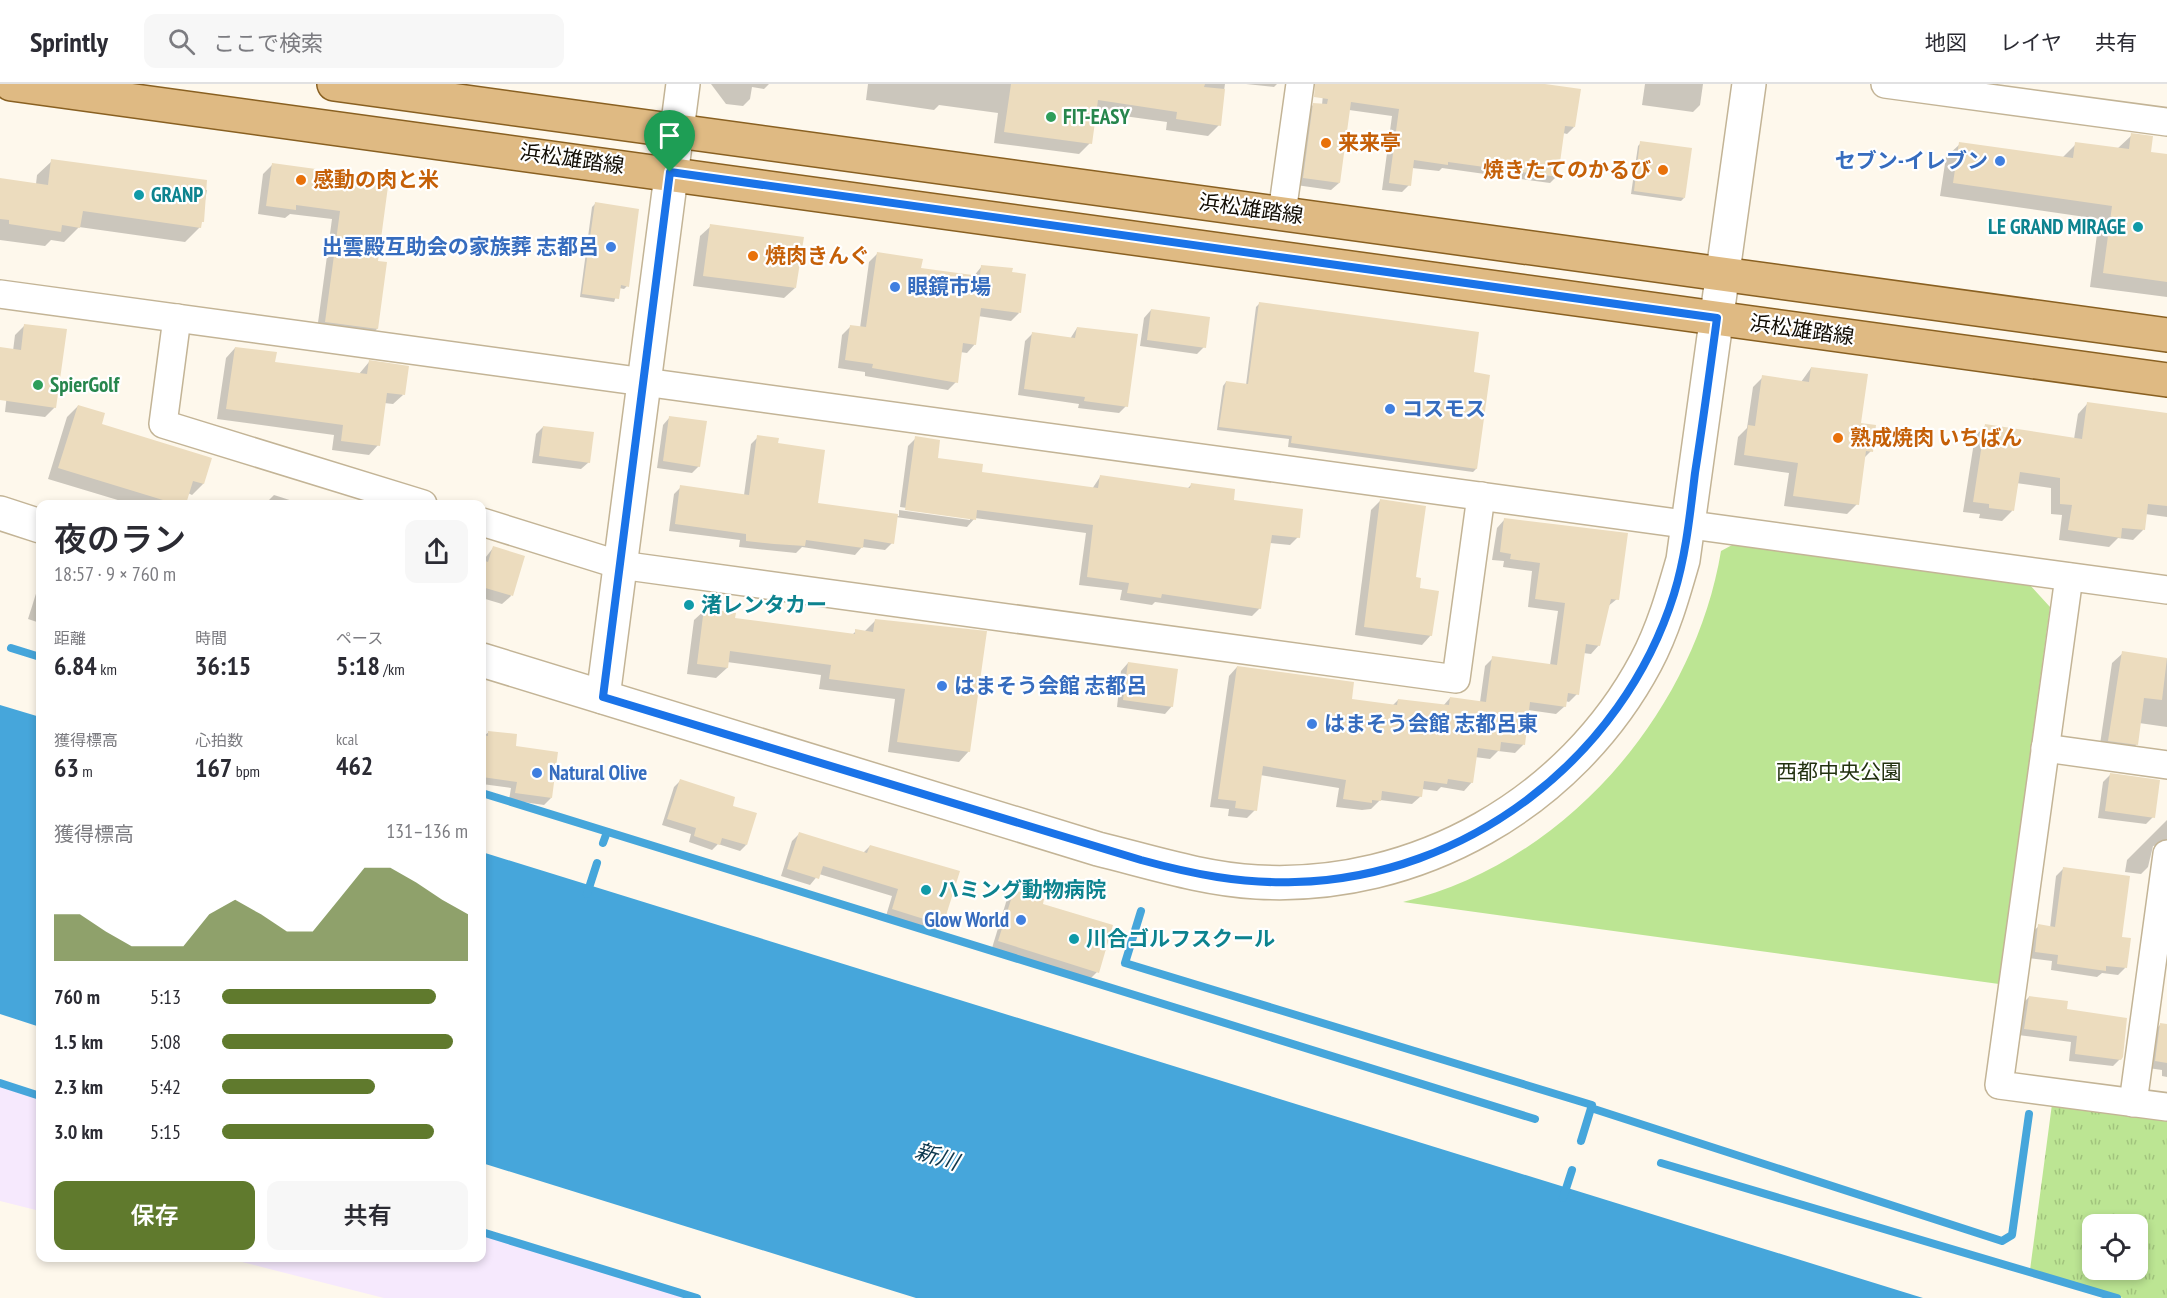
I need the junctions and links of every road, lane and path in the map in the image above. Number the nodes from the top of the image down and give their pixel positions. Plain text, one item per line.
1 (11, 84) edge
2 (334, 84) edge
3 (683, 84) edge
4 (1300, 84) edge
5 (1749, 84) edge
6 (1885, 84) edge
7 (1965, 89) edge
8 (2167, 122) edge
9 (676, 130) junction
10 (670, 172) junction
11 (1282, 213) junction
12 (1723, 274) junction
13 (0, 294) edge
14 (177, 318) junction
15 (1717, 318) junction
16 (2167, 335) edge
17 (2167, 380) edge
18 (644, 382) junction
19 (1481, 496) junction
20 (410, 500) edge
21 (0, 513) edge
22 (486, 523) edge
23 (36, 525) edge
24 (1688, 525) junction
25 (620, 565) junction
26 (2069, 577) junction
27 (2167, 590) edge
28 (486, 661) edge
29 (603, 697) junction
30 (2045, 748) junction
31 (2167, 765) edge
32 (2167, 854) edge
33 (2133, 1103) junction
34 (2167, 1107) edge

1 - 10 main road, 浜松雄踏線
2 - 9 main road, 浜松雄踏線
3 - 9 street
4 - 11 street
5 - 12 street
6 - 7 street
7 - 8 street
9 - 10 street
9 - 11 main road, 浜松雄踏線
10 - 15 main road, 浜松雄踏線
10 - 18 street
11 - 12 main road, 浜松雄踏線
12 - 15 street
12 - 16 main road, 浜松雄踏線
13 - 14 street
14 - 18 street
14 - 20 street
15 - 17 main road, 浜松雄踏線
15 - 24 street
18 - 19 street
18 - 25 street
19 - 24 street
19 - 25 street
21 - 23 street
22 - 25 street
24 - 26 street
24 - 29 street
25 - 29 street
26 - 27 street
26 - 30 street
28 - 29 street
30 - 31 street
30 - 33 street
32 - 33 street
33 - 34 street

